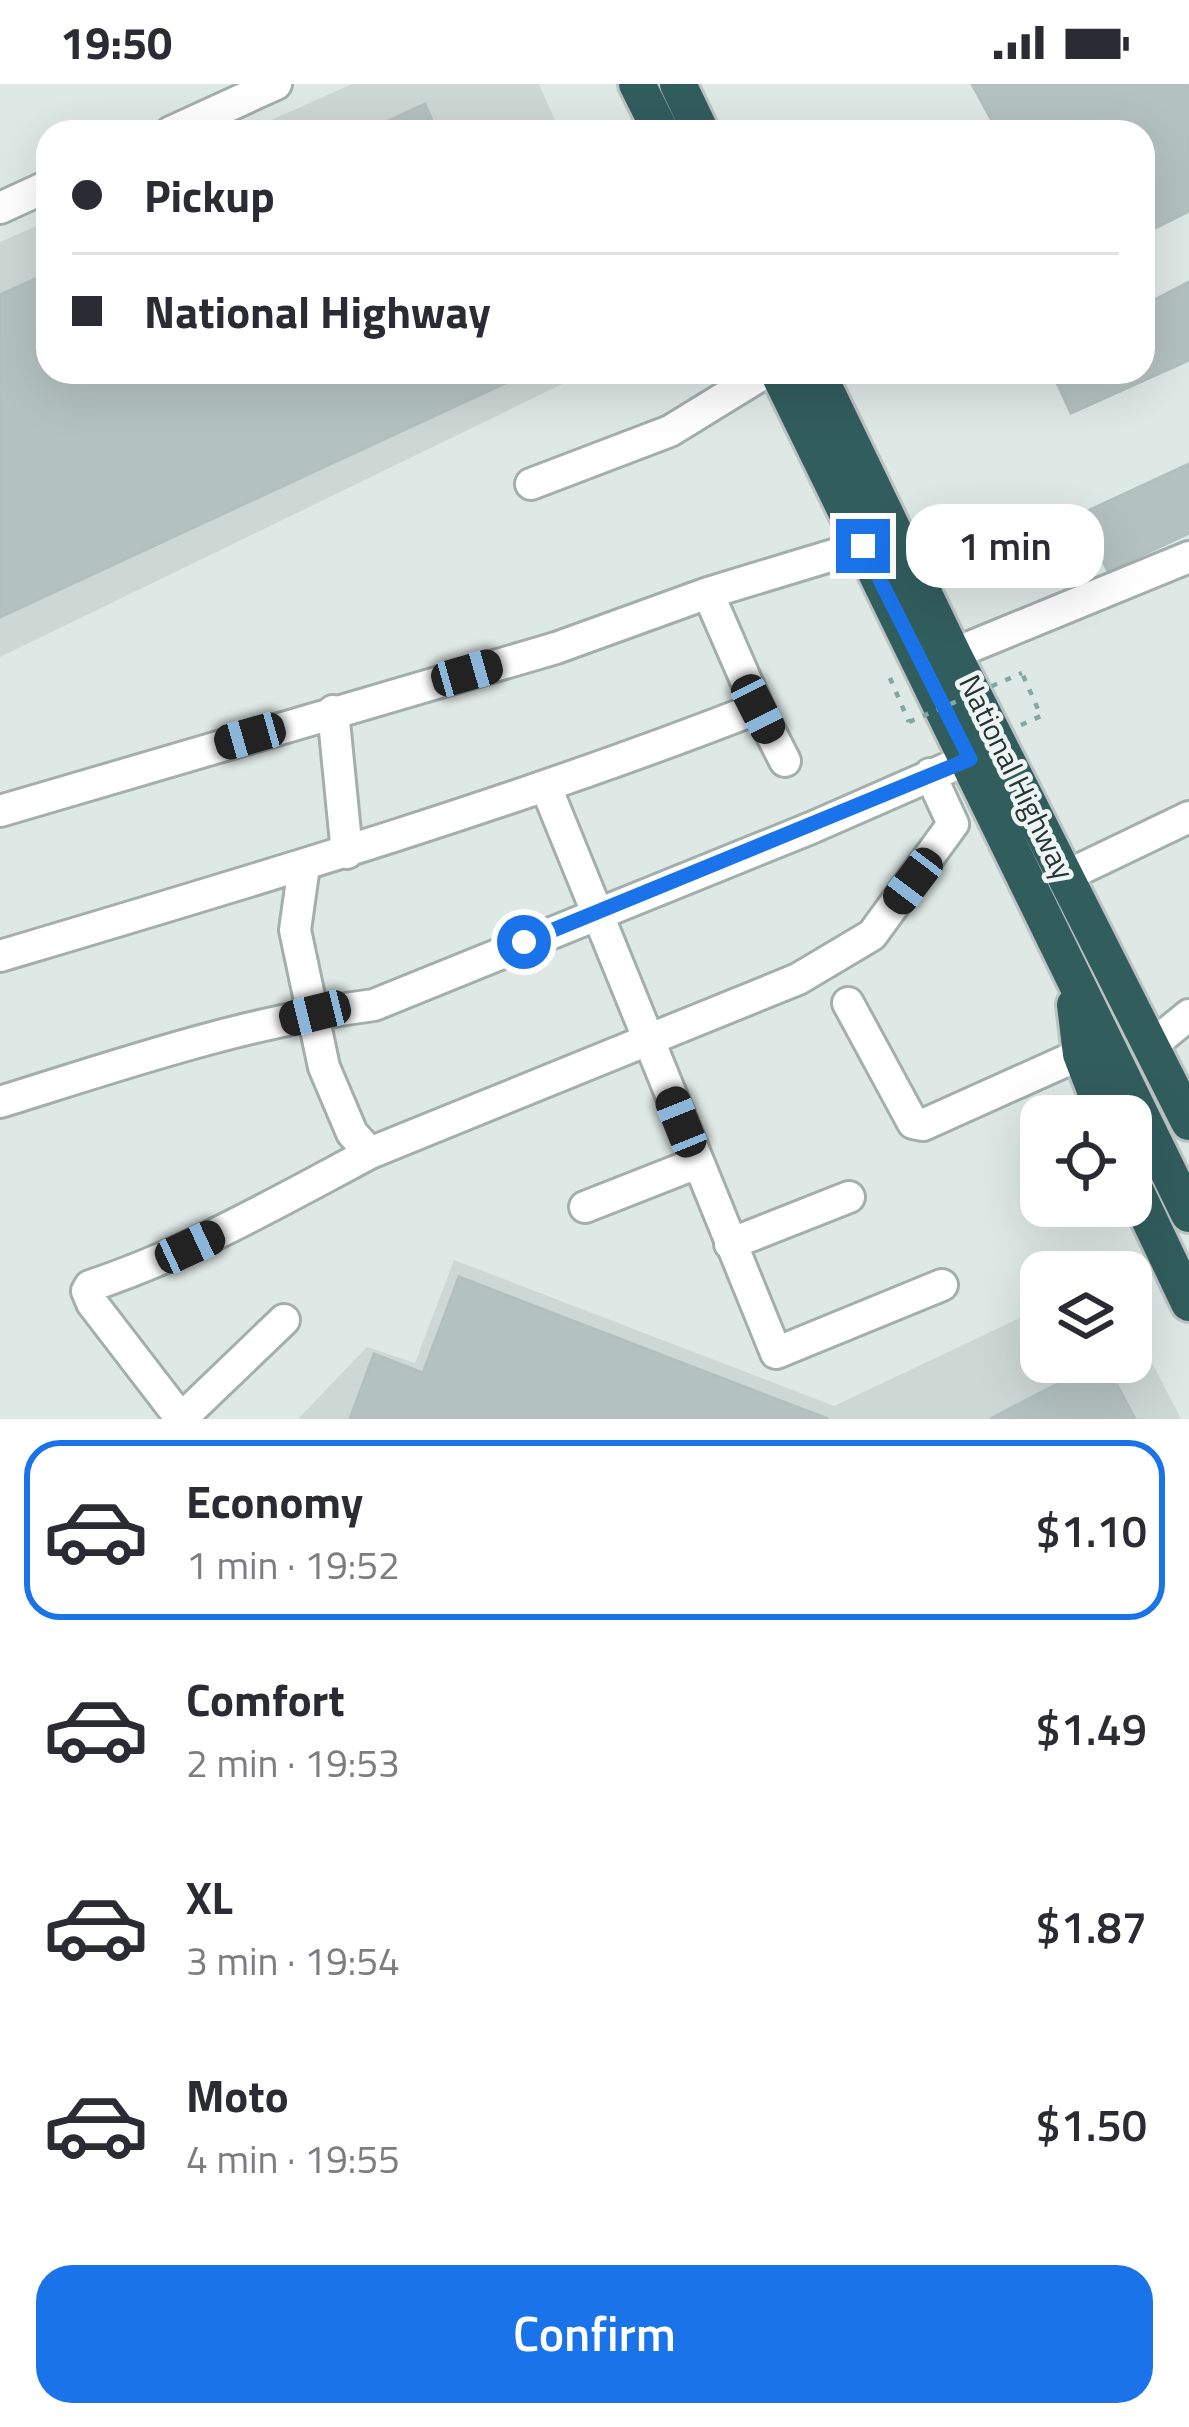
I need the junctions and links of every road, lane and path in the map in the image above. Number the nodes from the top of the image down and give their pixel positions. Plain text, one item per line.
1 (276, 84) edge
2 (637, 84) edge
3 (678, 84) edge
4 (197, 120) edge
5 (655, 120) edge
6 (695, 120) edge
7 (36, 192) edge
8 (0, 208) edge
9 (746, 384) edge
10 (784, 384) edge
11 (823, 384) edge
12 (530, 484) dead end
13 (863, 546) junction
14 (1189, 557) edge
15 (708, 593) junction
16 (953, 654) junction
17 (885, 665) dead end
18 (758, 709) junction
19 (333, 711) junction
20 (1041, 716) dead end
21 (970, 759) junction
22 (785, 761) dead end
23 (930, 774) junction
24 (546, 787) junction
25 (0, 812) edge
26 (1189, 817) edge
27 (346, 853) junction
28 (304, 866) junction
29 (1064, 877) junction
30 (599, 911) junction
31 (0, 956) edge
32 (1071, 973) junction
33 (848, 1003) dead end
34 (315, 1013) junction
35 (1189, 1015) edge
36 (648, 1040) junction
37 (1151, 1046) junction
38 (1081, 1054) junction
39 (1098, 1095) edge
40 (0, 1102) edge
41 (1189, 1121) edge
42 (370, 1153) junction
43 (697, 1163) junction
44 (849, 1197) dead end
45 (1182, 1202) edge
46 (585, 1207) dead end
47 (1152, 1225) edge
48 (730, 1244) junction
49 (942, 1285) dead end
50 (1189, 1303) edge
51 (284, 1320) dead end

1 - 4 street
2 - 5 highway
3 - 6 highway
7 - 8 street
9 - 12 street
10 - 13 highway, National Highway
11 - 16 highway, National Highway
13 - 15 street
13 - 21 highway, National Highway
14 - 16 street
15 - 18 street
15 - 19 street
16 - 29 highway, National Highway
17 - 20 path, bridge
18 - 22 street
18 - 24 street
19 - 25 street
19 - 27 street
21 - 23 street
21 - 32 highway, National Highway
23 - 30 street
23 - 36 street
24 - 27 street
24 - 30 street
26 - 29 street
27 - 28 street
28 - 31 street
28 - 34 street
29 - 37 highway, National Highway
30 - 34 street
30 - 36 street
32 - 38 highway
32 - 45 highway, National Highway
33 - 38 street
34 - 40 street
34 - 42 street
35 - 37 street
36 - 42 street
36 - 43 street
37 - 41 highway, National Highway
38 - 39 highway
42 - 51 street
43 - 46 street
43 - 48 street
44 - 48 street
47 - 50 highway
48 - 49 street

